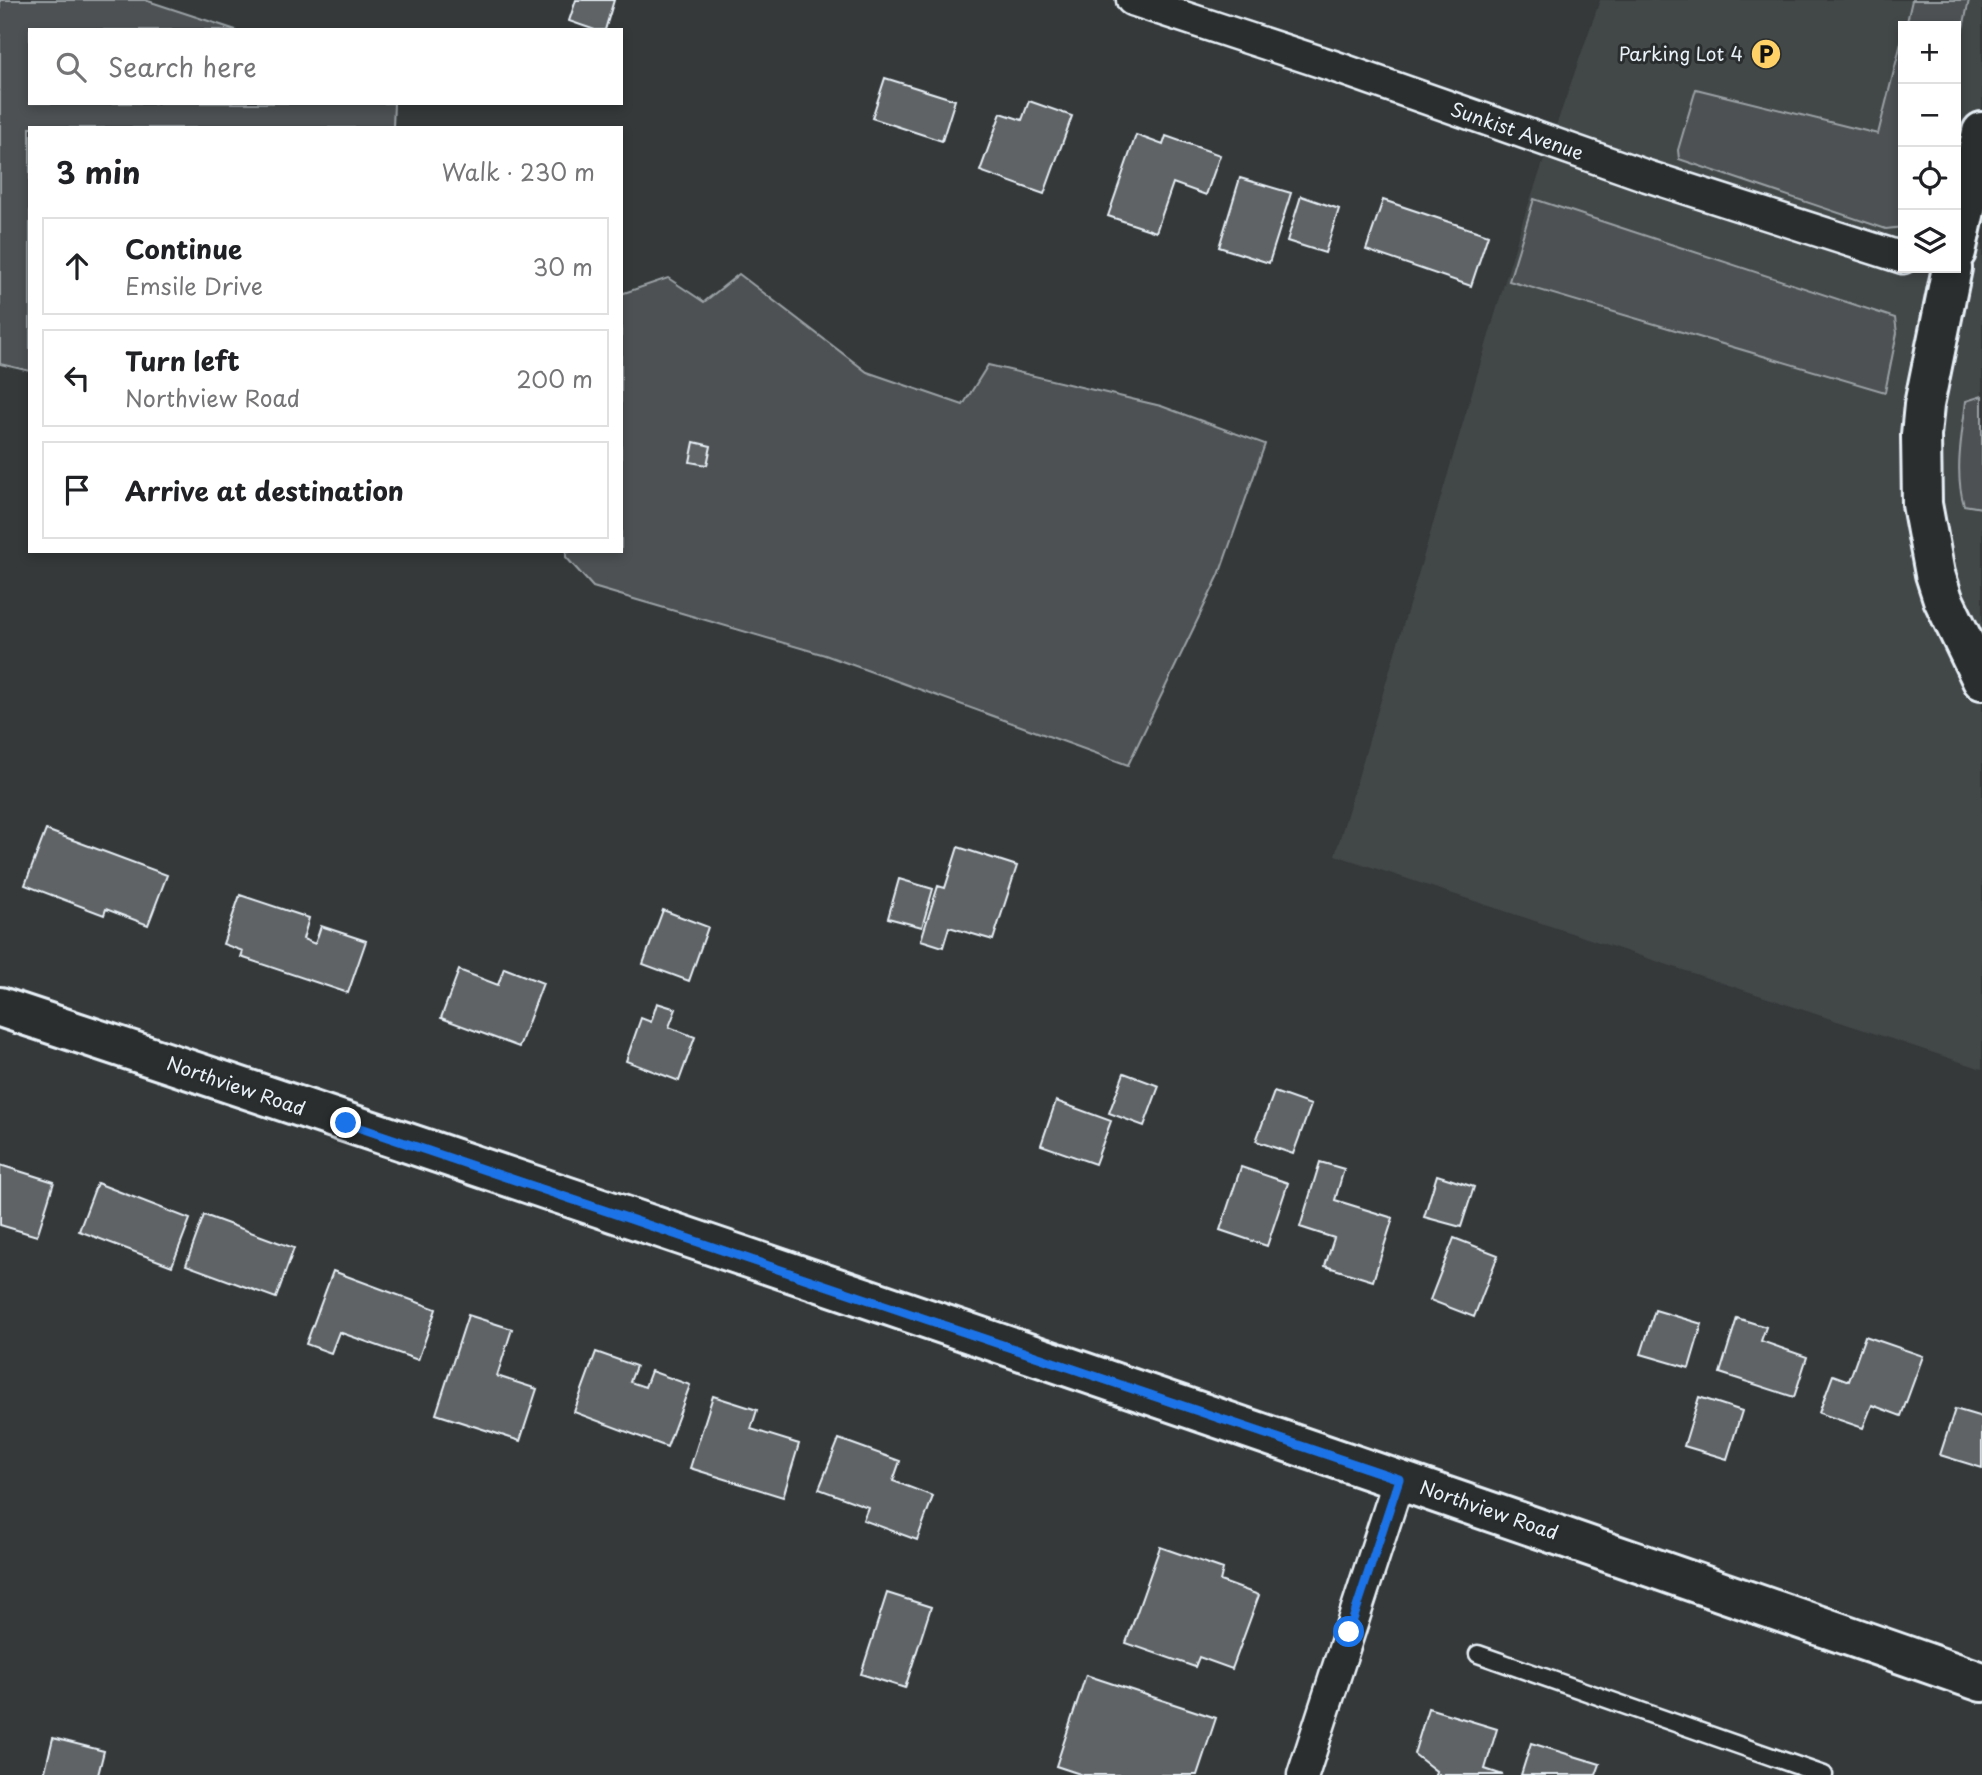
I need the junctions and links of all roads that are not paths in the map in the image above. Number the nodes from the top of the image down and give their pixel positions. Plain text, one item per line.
1 (1132, 0) edge
2 (1982, 132) edge
3 (1961, 214) edge
4 (1898, 256) edge
5 (1947, 273) edge
6 (1982, 680) edge
7 (0, 1007) edge
8 (1399, 1479) junction
9 (1478, 1654) dead end
10 (1982, 1682) edge
11 (1303, 1775) edge
12 (1824, 1775) edge

1 - 4 street, Sunkist Avenue
2 - 3 street
5 - 6 street
7 - 8 street, Northview Road
8 - 10 street, Northview Road
8 - 11 street
9 - 12 lane

